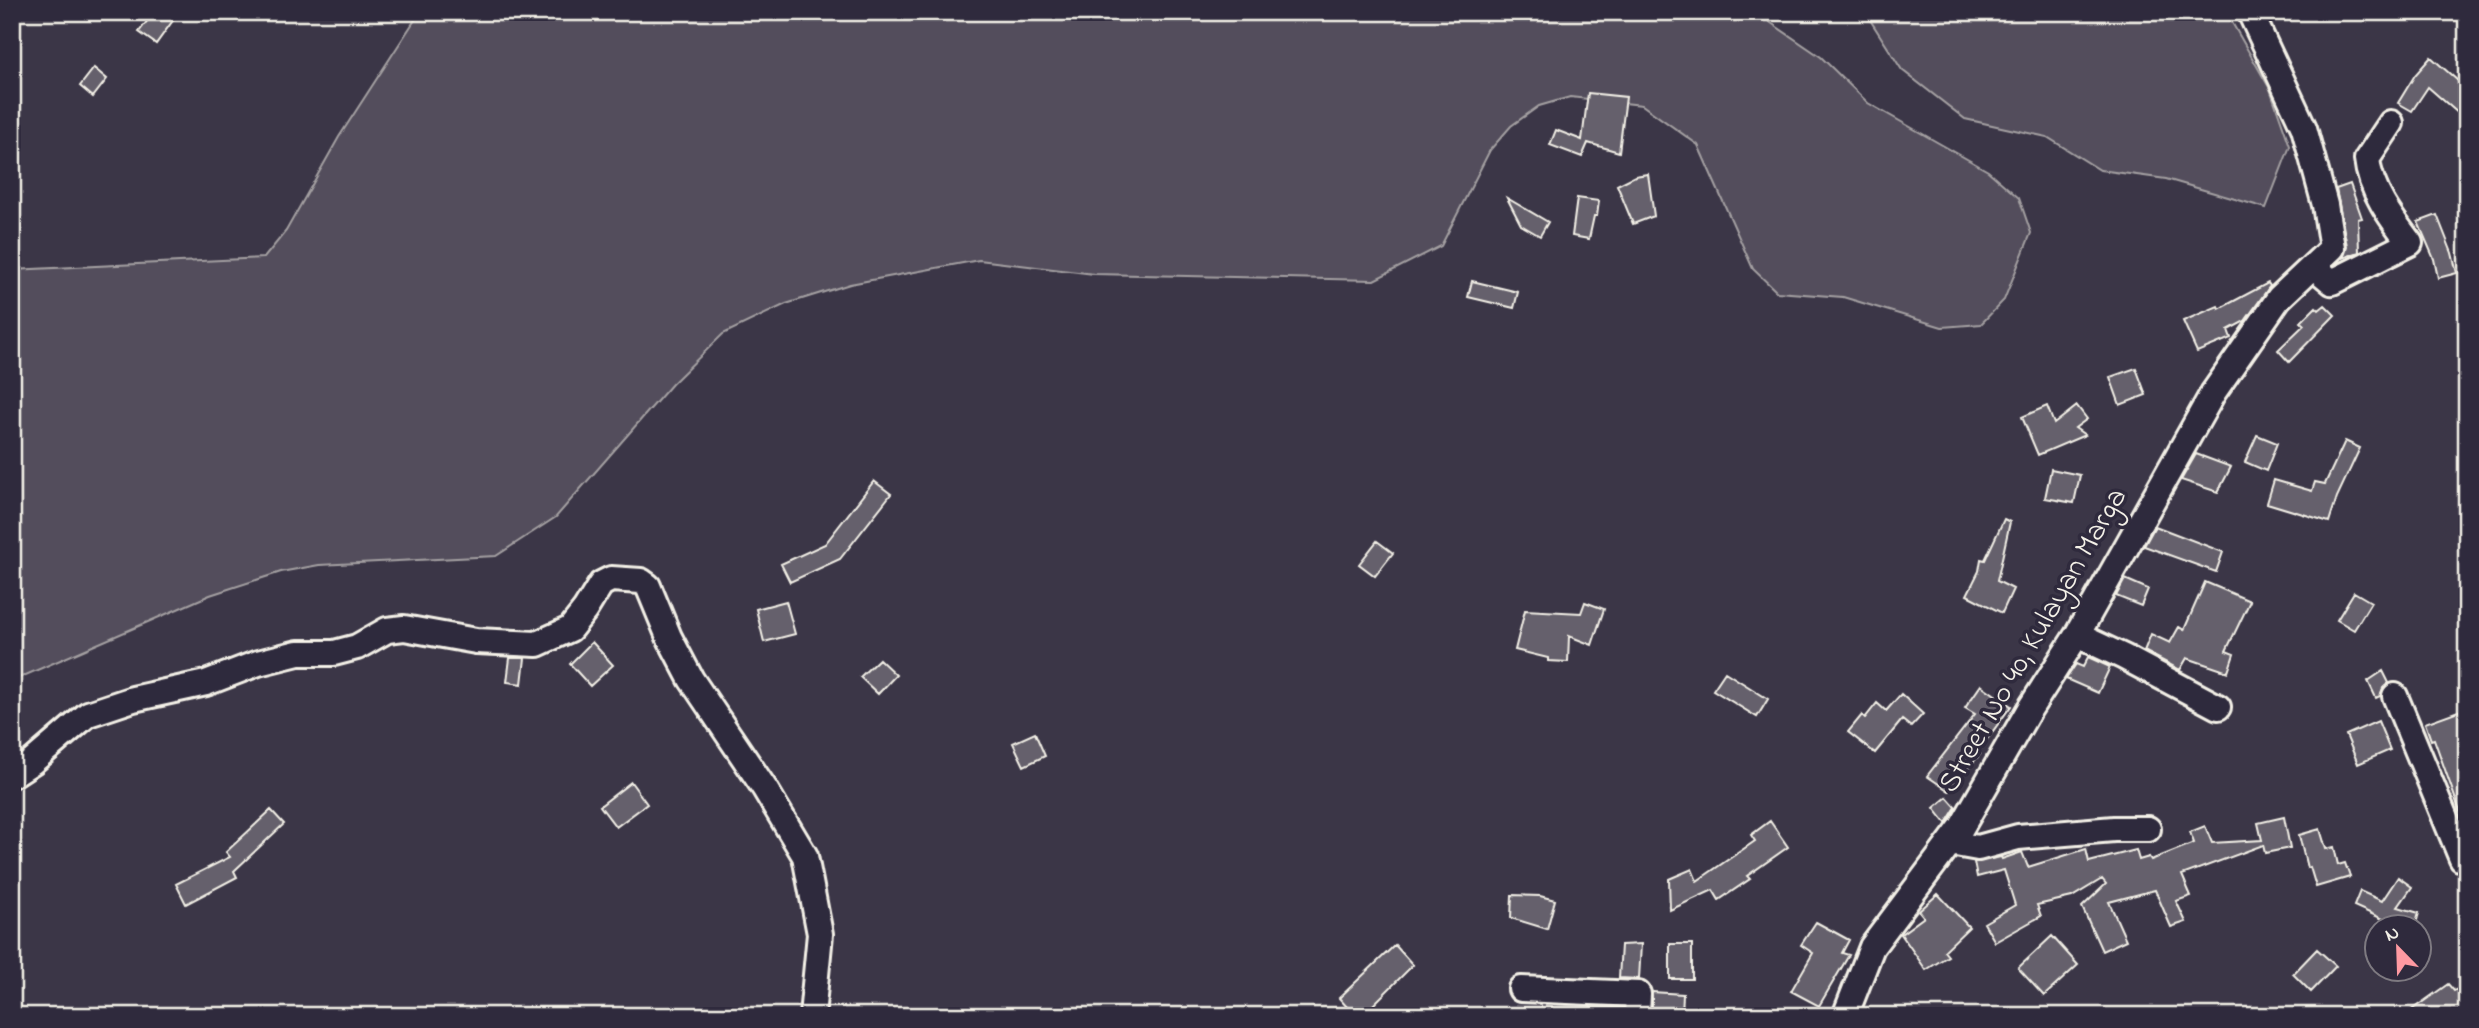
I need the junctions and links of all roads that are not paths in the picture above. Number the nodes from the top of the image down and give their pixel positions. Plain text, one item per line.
1 (2250, 12) edge
2 (2391, 123) dead end
3 (2313, 266) junction
4 (2077, 635) junction
5 (2395, 696) dead end
6 (2218, 707) dead end
7 (12, 775) edge
8 (2148, 829) dead end
9 (1950, 843) junction
10 (2467, 859) edge
11 (1521, 989) dead end
12 (812, 1016) edge
13 (1637, 1016) edge
14 (1844, 1016) edge

1 - 3 street, Street No 40, Kulayan Marga
2 - 3 street
3 - 4 street, Street No 40, Kulayan Marga
4 - 6 street
4 - 9 street, Street No 40, Kulayan Marga
5 - 10 street
7 - 12 street
8 - 9 street
9 - 14 street, Street No 40, Kulayan Marga
11 - 13 street

